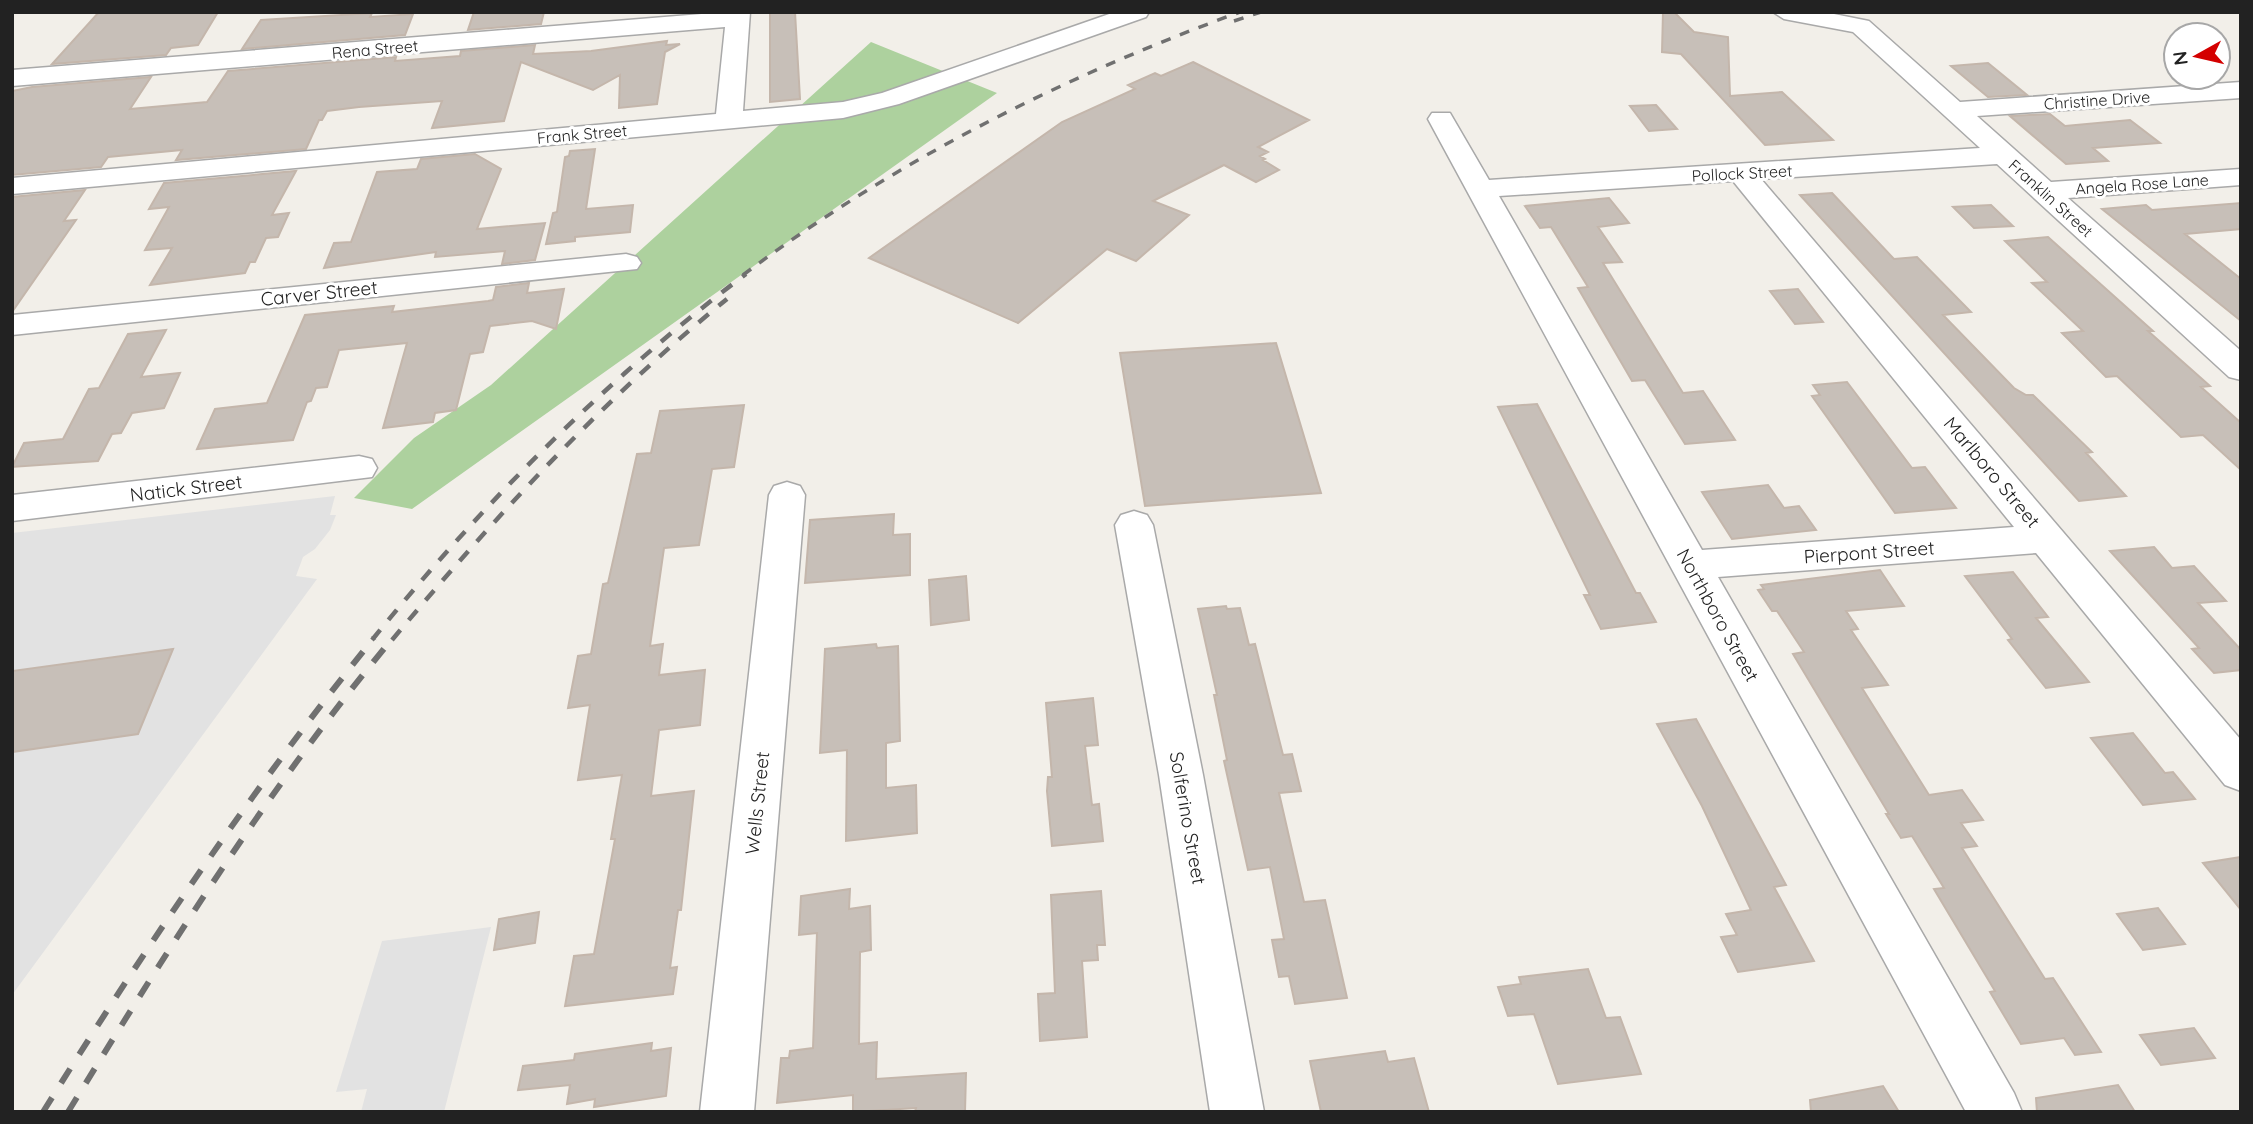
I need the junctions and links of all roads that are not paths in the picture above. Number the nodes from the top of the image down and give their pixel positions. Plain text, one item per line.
1 (1138, 12) edge
2 (1783, 12) edge
3 (738, 16) edge
4 (12, 78) edge
5 (2241, 90) edge
6 (1954, 110) junction
7 (1441, 119) dead end
8 (729, 120) junction
9 (2004, 155) junction
10 (1741, 173) junction
11 (2241, 177) edge
12 (12, 186) edge
13 (1479, 189) junction
14 (2044, 191) junction
15 (626, 263) dead end
16 (12, 325) edge
17 (2241, 369) edge
18 (359, 468) dead end
19 (787, 495) dead end
20 (12, 508) edge
21 (1134, 524) dead end
22 (2047, 538) junction
23 (1690, 565) junction
24 (2241, 772) edge
25 (727, 1112) edge
26 (1237, 1112) edge
27 (1995, 1112) edge

1 - 8 street, Frank Street
2 - 6 street, Franklin Street
3 - 4 street, Rena Street
3 - 8 street
5 - 6 street, Christine Drive
6 - 9 street, Franklin Street
7 - 13 street, Northboro Street
8 - 12 street, Frank Street
9 - 10 street, Pollock Street
9 - 14 street, Franklin Street
10 - 13 street, Pollock Street
10 - 22 street, Marlboro Street
11 - 14 street, Angela Rose Lane
13 - 23 street, Northboro Street
14 - 17 street, Franklin Street
15 - 16 street, Carver Street
18 - 20 street, Natick Street
19 - 25 street, Wells Street
21 - 26 street, Solferino Street
22 - 23 street, Pierpont Street
22 - 24 street, Marlboro Street
23 - 27 street, Northboro Street

